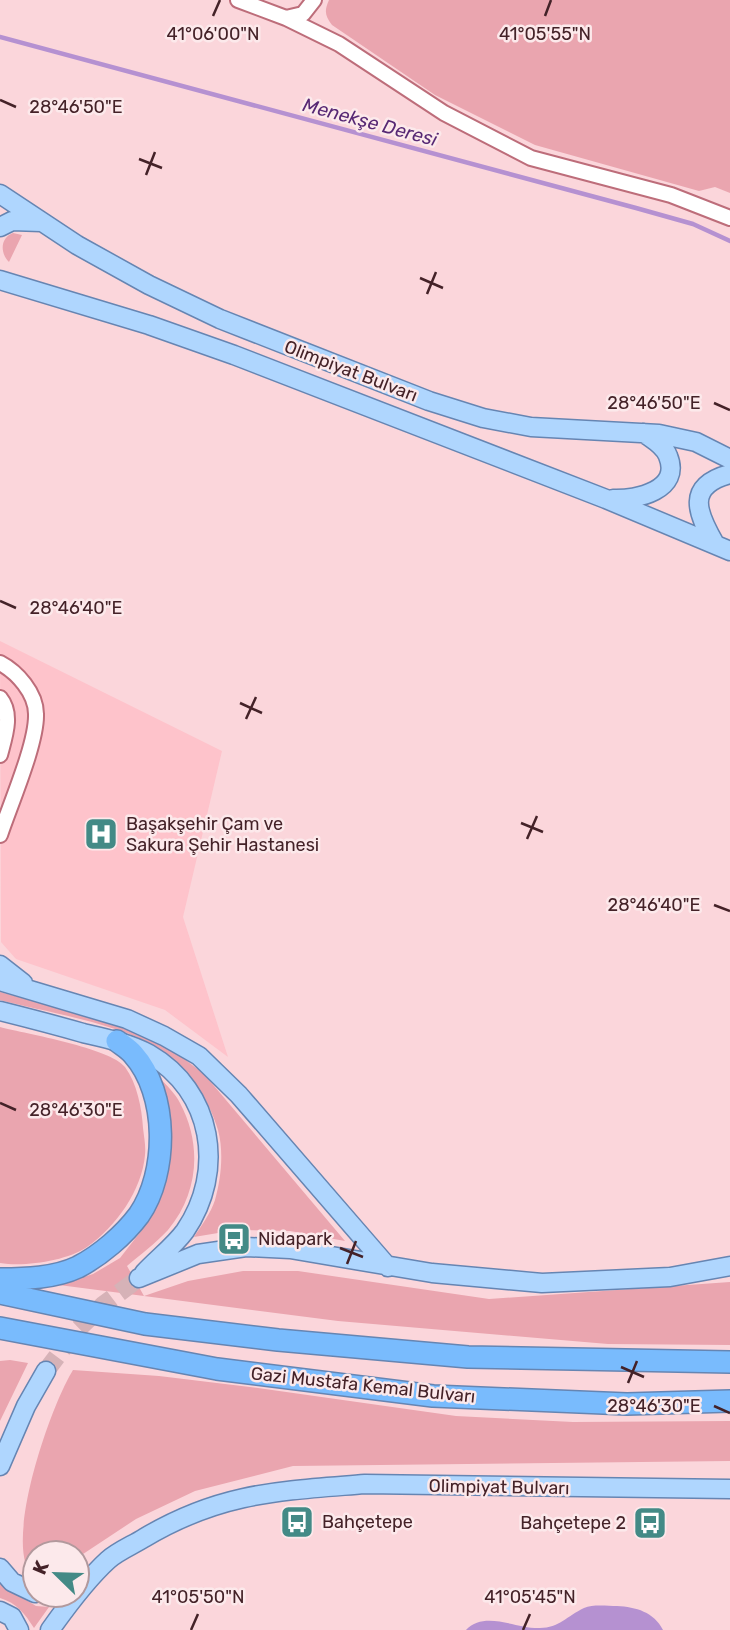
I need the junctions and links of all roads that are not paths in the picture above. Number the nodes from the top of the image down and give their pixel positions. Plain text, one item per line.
1 (238, 0) edge
2 (271, 0) edge
3 (312, 1) edge
4 (283, 17) junction
5 (339, 44) junction
6 (0, 194) edge
7 (730, 218) edge
8 (41, 222) junction
9 (0, 227) edge
10 (5, 279) edge
11 (642, 432) junction
12 (730, 459) edge
13 (730, 474) edge
14 (606, 499) junction
15 (723, 548) edge
16 (0, 663) edge
17 (0, 698) edge
18 (0, 755) edge
19 (0, 835) edge
20 (0, 965) edge
21 (0, 981) edge
22 (34, 992) junction
23 (0, 1011) edge
24 (117, 1041) junction
25 (730, 1266) edge
26 (388, 1267) junction
27 (0, 1279) edge
28 (0, 1293) edge
29 (0, 1328) edge
30 (64, 1340) junction
31 (0, 1343) edge
32 (730, 1362) edge
33 (46, 1371) tunnel mouth
34 (730, 1401) edge
35 (0, 1466) edge
36 (730, 1489) edge
37 (109, 1559) junction
38 (0, 1568) edge
39 (91, 1571) edge
40 (21, 1586) edge
41 (0, 1611) edge
42 (19, 1630) edge
43 (50, 1630) edge

1 - 4 street
2 - 4 street
3 - 4 street
3 - 5 street
4 - 5 street
5 - 7 street
6 - 8 main road, Olimpiyat Bulvarı
8 - 9 main road
8 - 11 main road, Olimpiyat Bulvarı
10 - 14 main road
11 - 12 main road, Olimpiyat Bulvarı
11 - 14 main road
13 - 15 main road
14 - 15 main road
16 - 19 street
17 - 18 street
20 - 22 main road
21 - 22 main road
22 - 26 main road
23 - 24 main road
24 - 26 main road
24 - 27 highway
25 - 26 main road
28 - 32 highway, Gazi Mustafa Kemal Bulvarı
29 - 30 highway, Gazi Mustafa Kemal Bulvarı
30 - 31 highway
30 - 34 highway, Gazi Mustafa Kemal Bulvarı
33 - 35 main road
36 - 37 main road, Olimpiyat Bulvarı
37 - 39 main road
37 - 43 main road
38 - 40 main road
41 - 42 main road

